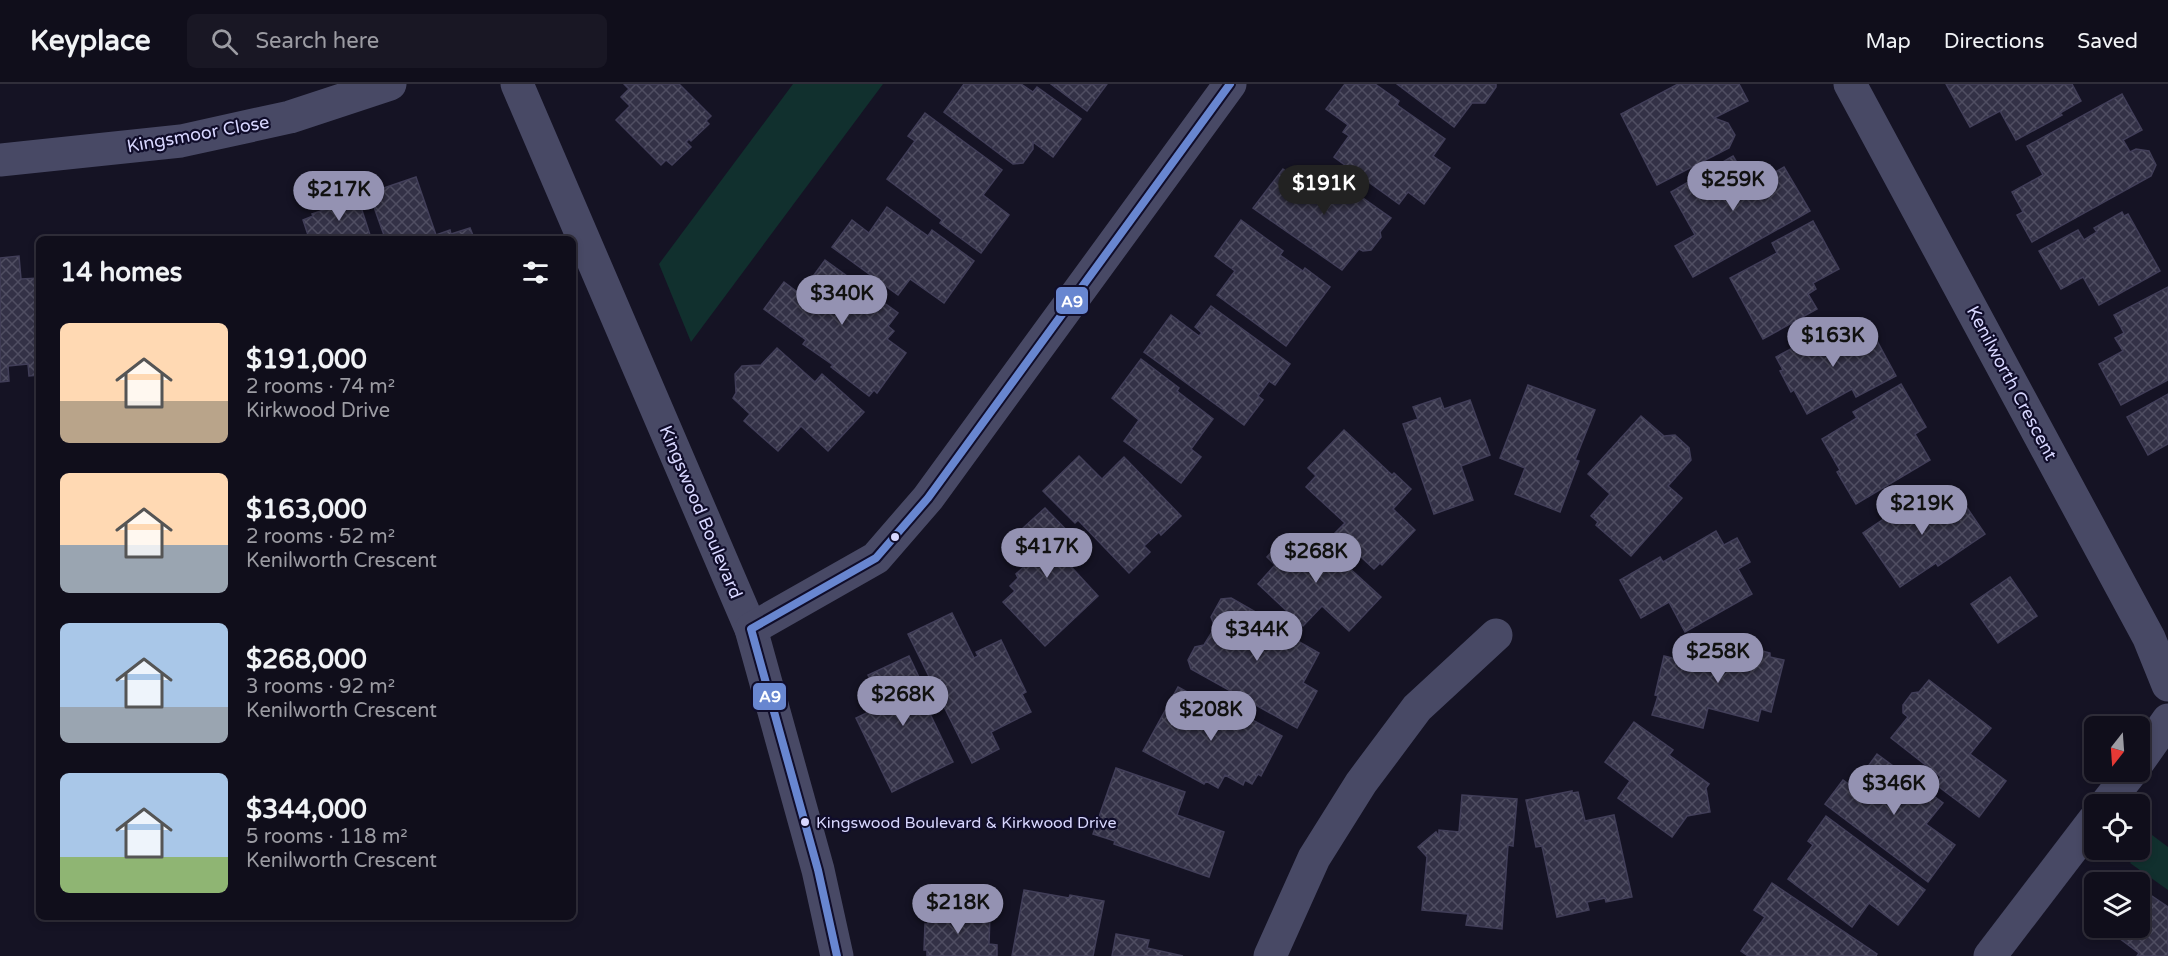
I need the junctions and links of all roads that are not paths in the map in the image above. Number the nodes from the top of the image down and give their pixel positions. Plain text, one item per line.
1 (390, 84) edge
2 (517, 84) edge
3 (1230, 84) edge
4 (1850, 84) edge
5 (0, 160) edge
6 (751, 629) junction
7 (1496, 635) dead end
8 (2168, 685) edge
9 (2168, 720) edge
10 (2150, 745) edge
11 (2123, 782) edge
12 (2114, 794) edge
13 (2084, 833) edge
14 (837, 956) edge
15 (1270, 956) edge
16 (1990, 956) edge

1 - 5 street, Kingsmoor Close
2 - 6 street, Kingswood Boulevard
3 - 6 street
4 - 8 street, Kenilworth Crescent
6 - 14 street, Kingswood Boulevard
7 - 15 street
9 - 10 street
11 - 12 street
13 - 16 street

